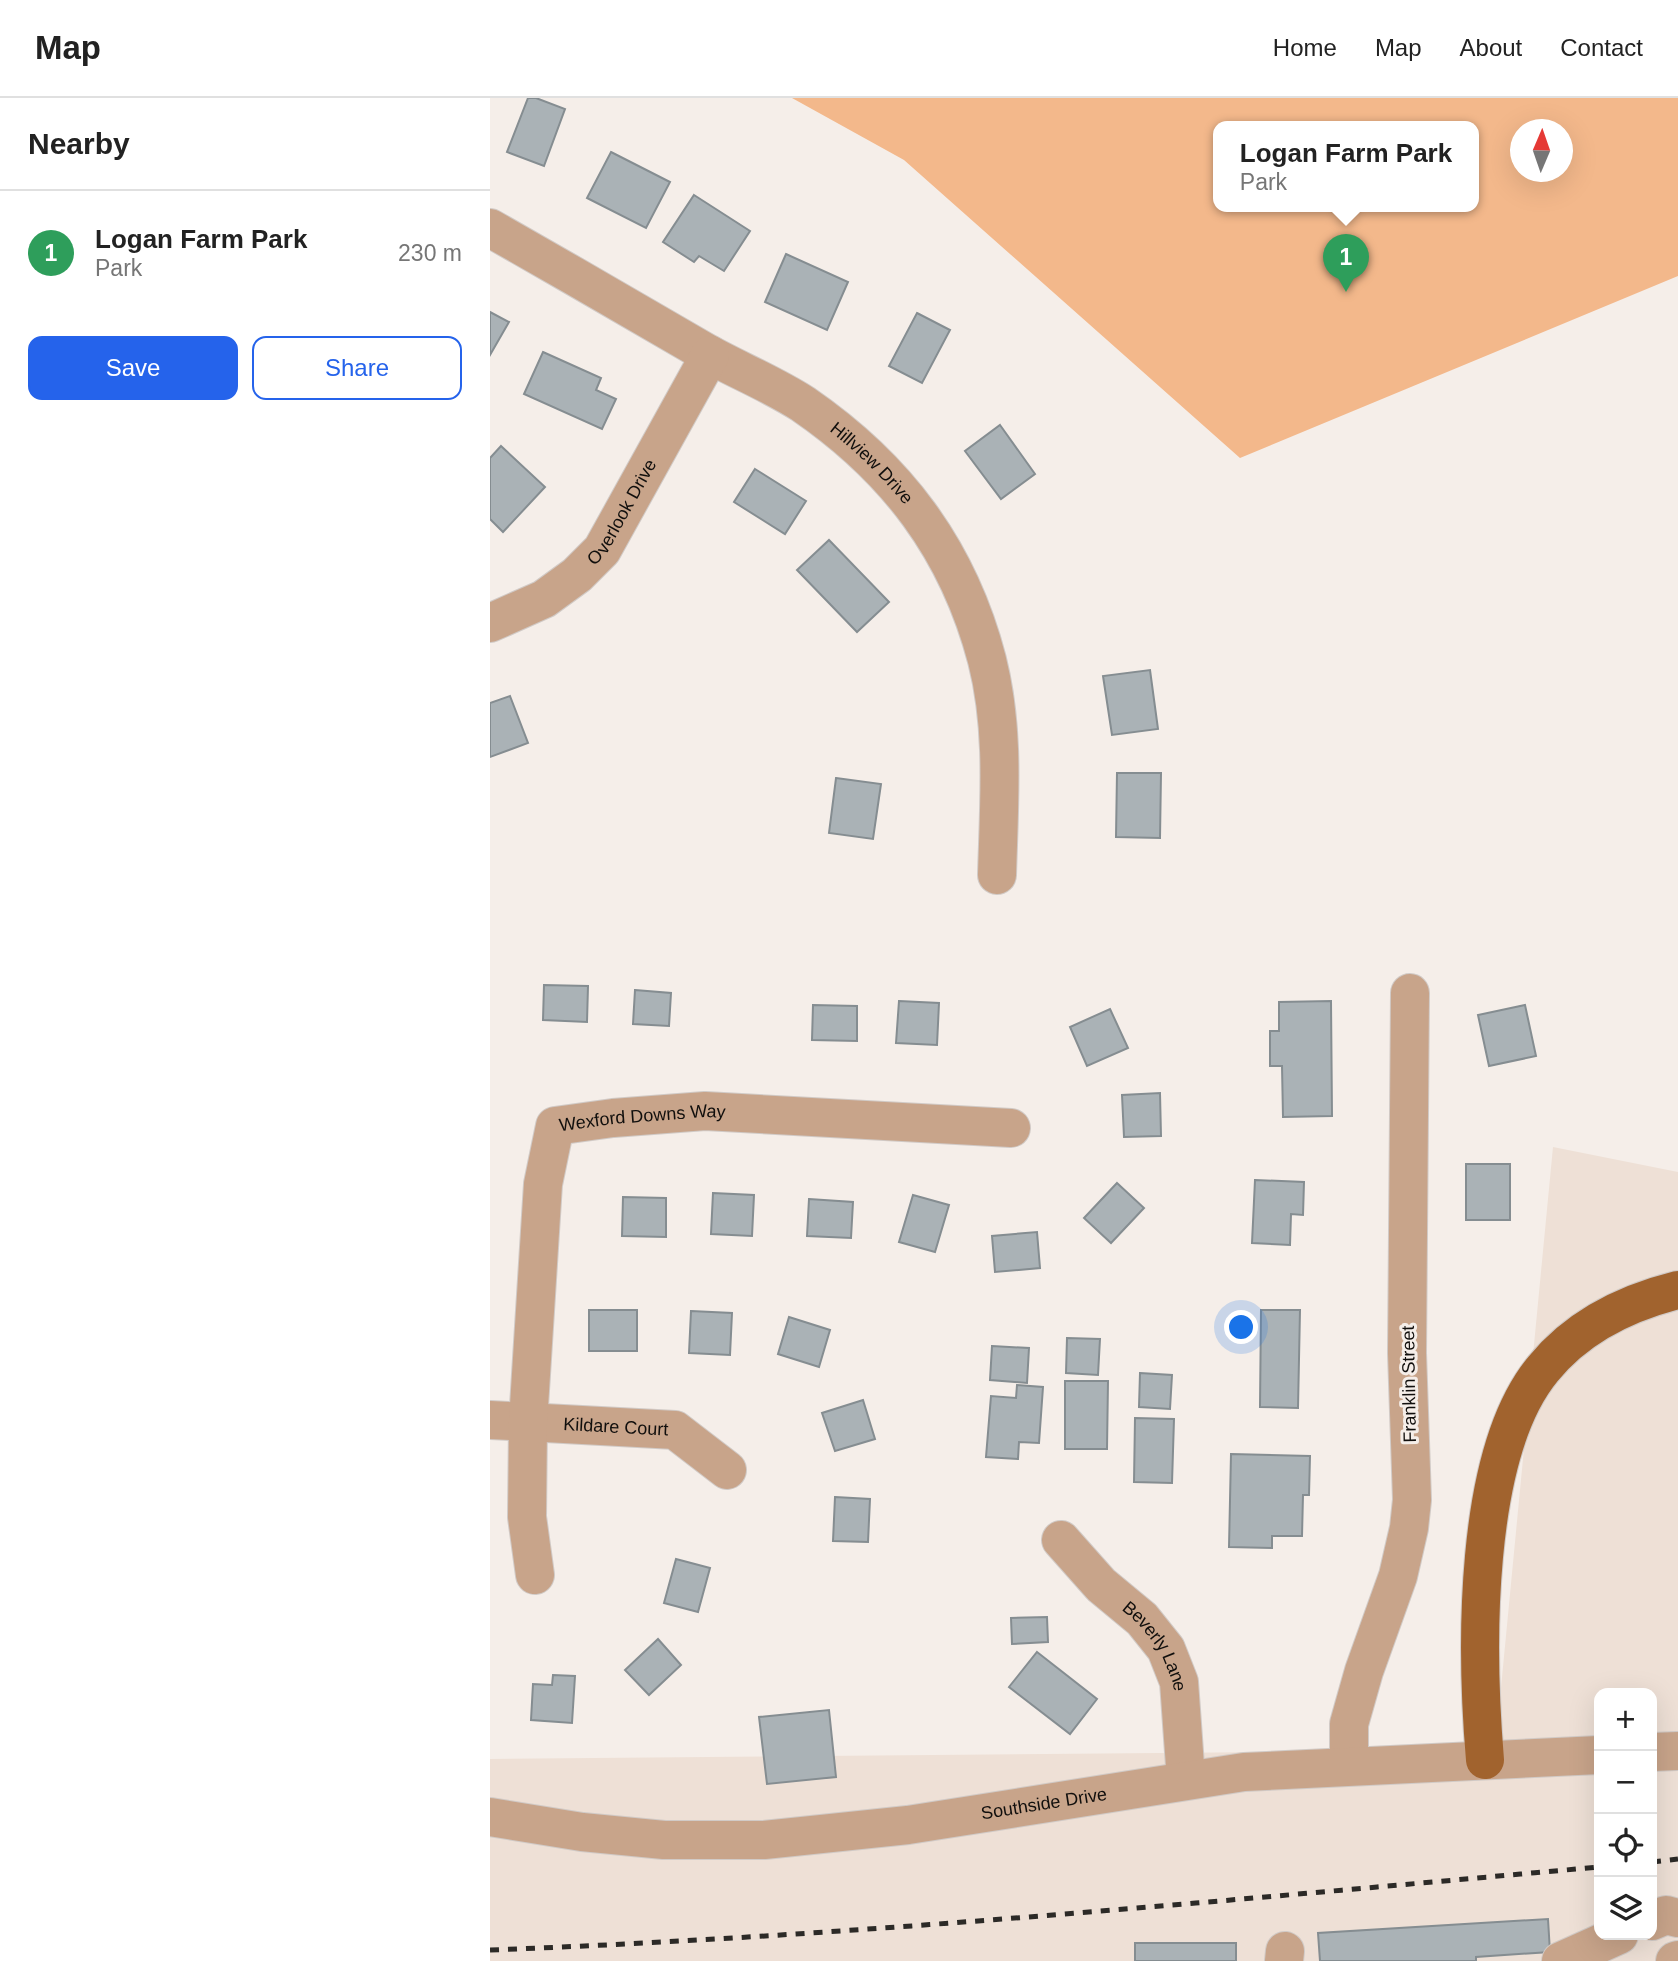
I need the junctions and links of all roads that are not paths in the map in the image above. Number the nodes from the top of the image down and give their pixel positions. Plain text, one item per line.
1 (490, 228) edge
2 (710, 355) junction
3 (490, 623) edge
4 (997, 875) dead end
5 (1410, 993) dead end
6 (1011, 1128) dead end
7 (1678, 1290) edge
8 (490, 1420) edge
9 (528, 1422) junction
10 (727, 1470) dead end
11 (1060, 1540) dead end
12 (535, 1575) dead end
13 (1678, 1751) edge
14 (1657, 1752) edge
15 (1594, 1755) edge
16 (1485, 1760) junction
17 (1349, 1765) junction
18 (1186, 1780) junction
19 (490, 1817) edge
20 (1657, 1919) edge
21 (1678, 1919) edge
22 (1608, 1940) edge
23 (1561, 1961) edge

1 - 2 street, Hillview Drive
2 - 3 street, Overlook Drive
2 - 4 street, Hillview Drive
5 - 17 street, Franklin Street
6 - 9 street, Wexford Downs Way
7 - 16 main road
8 - 9 street, Kildare Court
9 - 10 street, Kildare Court
9 - 12 street, Wexford Downs Way
11 - 18 street, Beverly Lane
13 - 14 street
15 - 16 street, Southside Drive
16 - 17 street, Southside Drive
17 - 18 street, Southside Drive
18 - 19 street, Southside Drive
20 - 21 street
22 - 23 street

